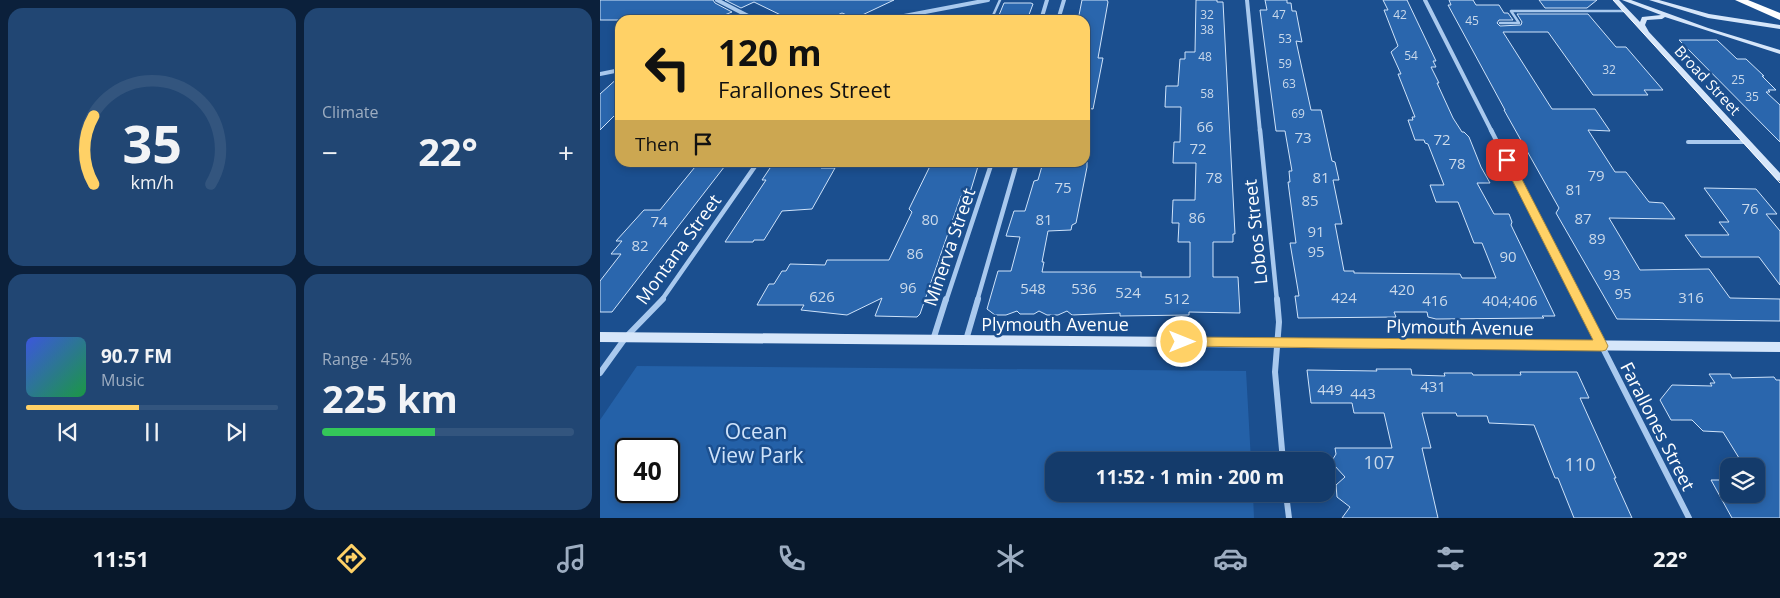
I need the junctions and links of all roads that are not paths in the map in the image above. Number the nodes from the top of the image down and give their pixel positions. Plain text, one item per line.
1 (717, 0) edge
2 (988, 0) edge
3 (1000, 0) edge
4 (1047, 0) edge
5 (1064, 0) edge
6 (1247, 0) edge
7 (1425, 0) edge
8 (1616, 0) edge
9 (1625, 0) edge
10 (1646, 0) edge
11 (1652, 0) edge
12 (1740, 0) edge
13 (1672, 7) junction
14 (1626, 11) junction
15 (746, 15) edge
16 (909, 15) edge
17 (993, 15) edge
18 (1042, 15) edge
19 (1060, 15) edge
20 (1780, 17) edge
21 (1684, 21) junction
22 (1500, 23) dead end
23 (1780, 27) edge
24 (1649, 37) junction
25 (1780, 52) edge
26 (615, 71) edge
27 (600, 74) edge
28 (1688, 142) dead end
29 (1748, 142) junction
30 (755, 167) edge
31 (990, 167) edge
32 (1016, 167) edge
33 (1780, 178) edge
34 (600, 337) edge
35 (626, 337) junction
36 (933, 340) junction
37 (965, 340) junction
38 (1278, 344) junction
39 (1602, 346) junction
40 (1780, 347) edge
41 (600, 373) edge
42 (1282, 452) edge
43 (1287, 502) edge
44 (1289, 518) edge
45 (1689, 518) edge

1 - 15 street
2 - 16 street
3 - 17 lane
4 - 18 street
5 - 19 street
6 - 38 street, Lobos Street
7 - 39 street, Farallones Street
8 - 14 street, Broad Street
9 - 21 street
10 - 13 street
11 - 13 street
12 - 20 highway
13 - 23 street
14 - 22 lane
14 - 24 street, Broad Street
21 - 24 street
21 - 25 street
24 - 29 street, Broad Street
26 - 27 street
28 - 29 lane
29 - 33 street, Broad Street
30 - 35 street, Montana Street
31 - 36 street, Minerva Street
32 - 37 street
34 - 35 street, Plymouth Avenue
35 - 36 street, Plymouth Avenue
35 - 41 street, Montana Street
36 - 37 street, Plymouth Avenue
37 - 38 street, Plymouth Avenue
38 - 39 street, Plymouth Avenue
38 - 42 street, Lobos Street
39 - 40 street, Plymouth Avenue
39 - 45 street, Farallones Street
43 - 44 street

